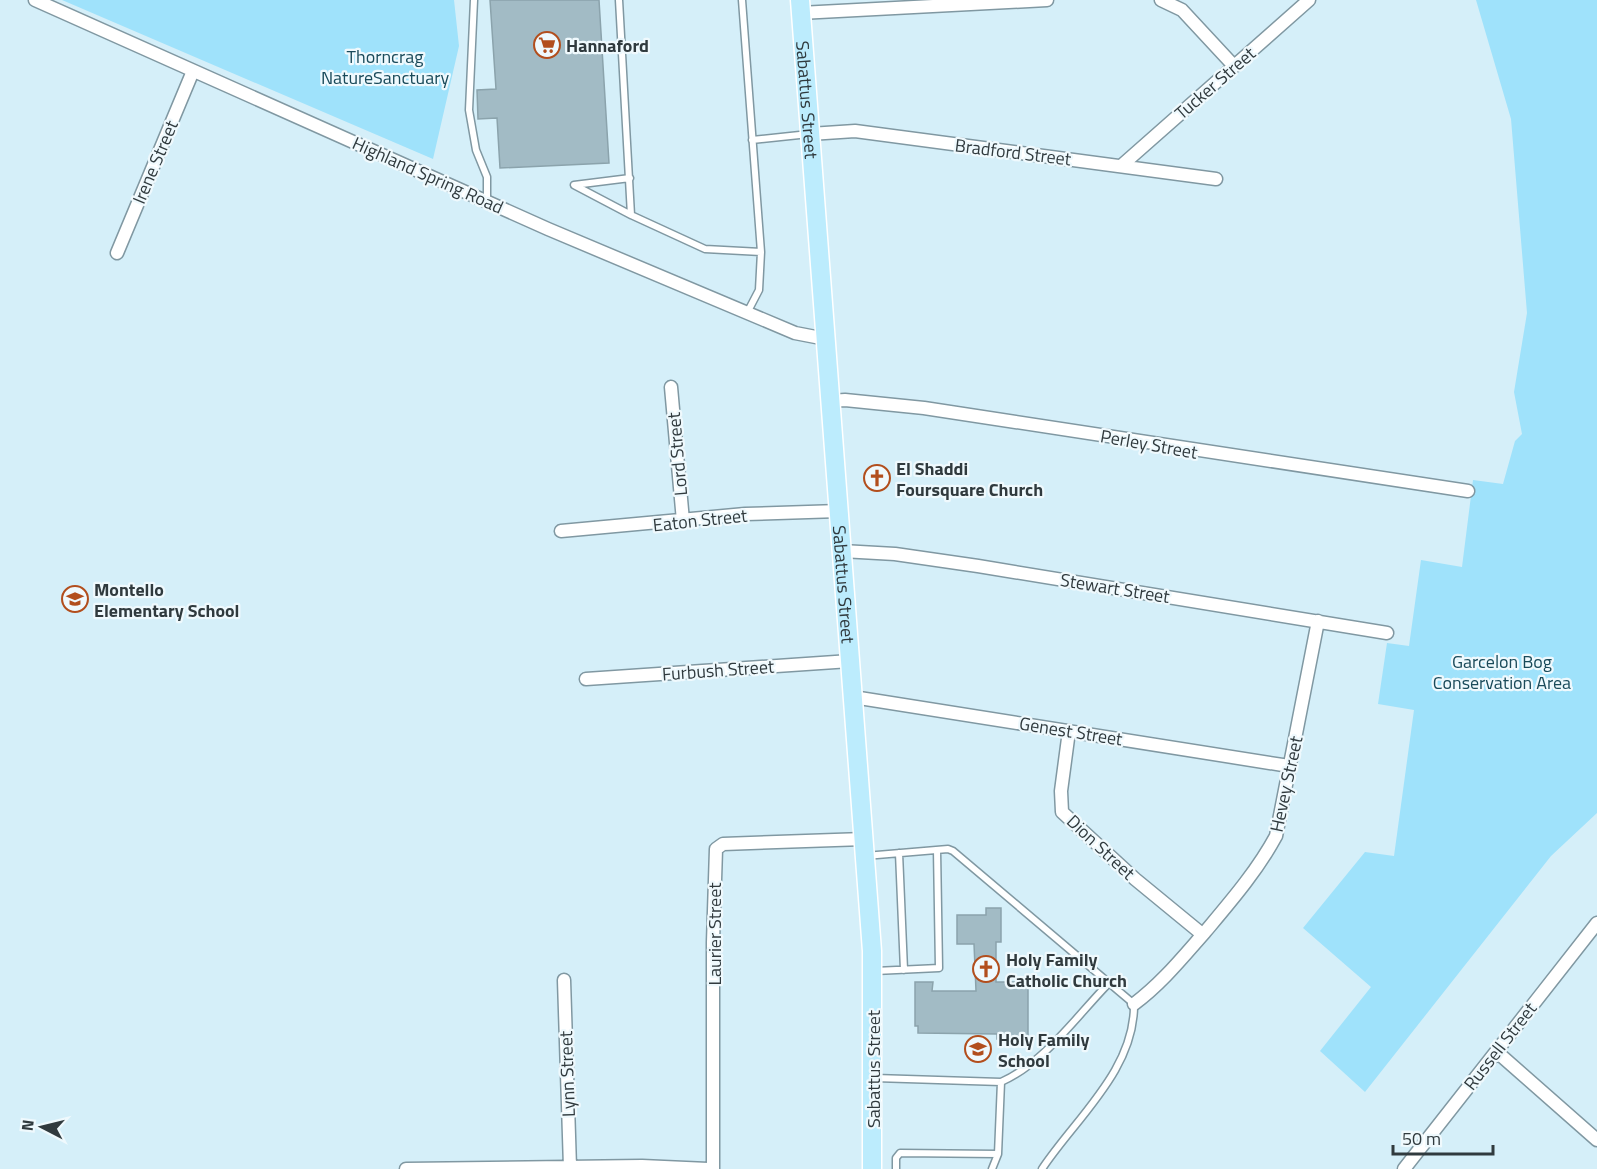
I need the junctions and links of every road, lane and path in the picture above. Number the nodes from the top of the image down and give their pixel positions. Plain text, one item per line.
1 (34, 0) edge
2 (474, 0) edge
3 (619, 0) edge
4 (742, 0) edge
5 (1047, 0) edge
6 (1161, 0) edge
7 (1309, 0) edge
8 (800, 6) edge
9 (1234, 66) junction
10 (193, 71) junction
11 (810, 134) junction
12 (752, 140) junction
13 (1121, 166) junction
14 (630, 178) junction
15 (1216, 179) dead end
16 (487, 201) junction
17 (631, 215) junction
18 (761, 252) junction
19 (117, 254) dead end
20 (747, 313) junction
21 (826, 339) junction
22 (671, 387) dead end
23 (830, 401) junction
24 (1468, 491) dead end
25 (839, 511) junction
26 (683, 521) junction
27 (561, 531) dead end
28 (842, 551) junction
29 (1318, 621) junction
30 (1387, 633) dead end
31 (850, 661) junction
32 (586, 679) dead end
33 (853, 697) junction
34 (1070, 731) junction
35 (1289, 766) junction
36 (865, 847) junction
37 (937, 850) junction
38 (899, 853) junction
39 (1595, 929) edge
40 (1202, 934) junction
41 (904, 970) junction
42 (872, 971) junction
43 (564, 980) dead end
44 (1108, 984) junction
45 (1134, 1004) junction
46 (1497, 1052) junction
47 (873, 1078) junction
48 (1001, 1082) junction
49 (1597, 1140) edge
50 (998, 1154) junction
51 (570, 1167) junction
52 (406, 1169) edge
53 (708, 1169) edge
54 (713, 1169) edge
55 (872, 1169) edge
56 (896, 1169) edge
57 (992, 1169) edge
58 (1042, 1169) edge
59 (1404, 1169) edge

1 - 10 street, Highland Spring Road
2 - 16 lane
3 - 14 lane
4 - 12 lane
5 - 8 street
6 - 9 street
7 - 9 street, Tucker Street
8 - 11 main road, Sabattus Street
9 - 13 street, Tucker Street
10 - 16 street, Highland Spring Road
10 - 19 street, Irene Street
11 - 12 lane
11 - 13 street, Bradford Street
11 - 21 main road, Sabattus Street
12 - 18 lane
13 - 15 street, Bradford Street
14 - 17 lane
14 - 17 lane
16 - 20 street, Highland Spring Road
17 - 18 lane
18 - 20 lane
20 - 21 street, Highland Spring Road
21 - 23 main road, Sabattus Street
22 - 26 street, Lord Street
23 - 24 street, Perley Street
23 - 25 main road, Sabattus Street
25 - 26 street, Eaton Street
25 - 28 main road, Sabattus Street
26 - 27 street, Eaton Street
28 - 29 street, Stewart Street
28 - 31 main road, Sabattus Street
29 - 30 street, Stewart Street
29 - 35 street, Hevey Street
31 - 32 street, Furbush Street
31 - 33 main road, Sabattus Street
33 - 34 street, Genest Street
33 - 36 main road, Sabattus Street
34 - 35 street, Genest Street
34 - 40 street, Dion Street
35 - 40 street, Hevey Street
36 - 38 lane
36 - 42 main road, Sabattus Street
36 - 54 street, Laurier Street
37 - 38 lane
37 - 41 lane
37 - 44 lane
38 - 41 lane
39 - 46 street, Russell Street
40 - 45 street, Hevey Street
41 - 42 lane
42 - 47 main road, Sabattus Street
43 - 51 street, Lynn Street
44 - 45 lane
44 - 48 lane
45 - 58 lane
46 - 49 street
46 - 59 street, Russell Street
47 - 48 lane
47 - 55 main road, Sabattus Street
48 - 50 lane
50 - 56 lane
50 - 57 lane
51 - 52 street
51 - 53 street

